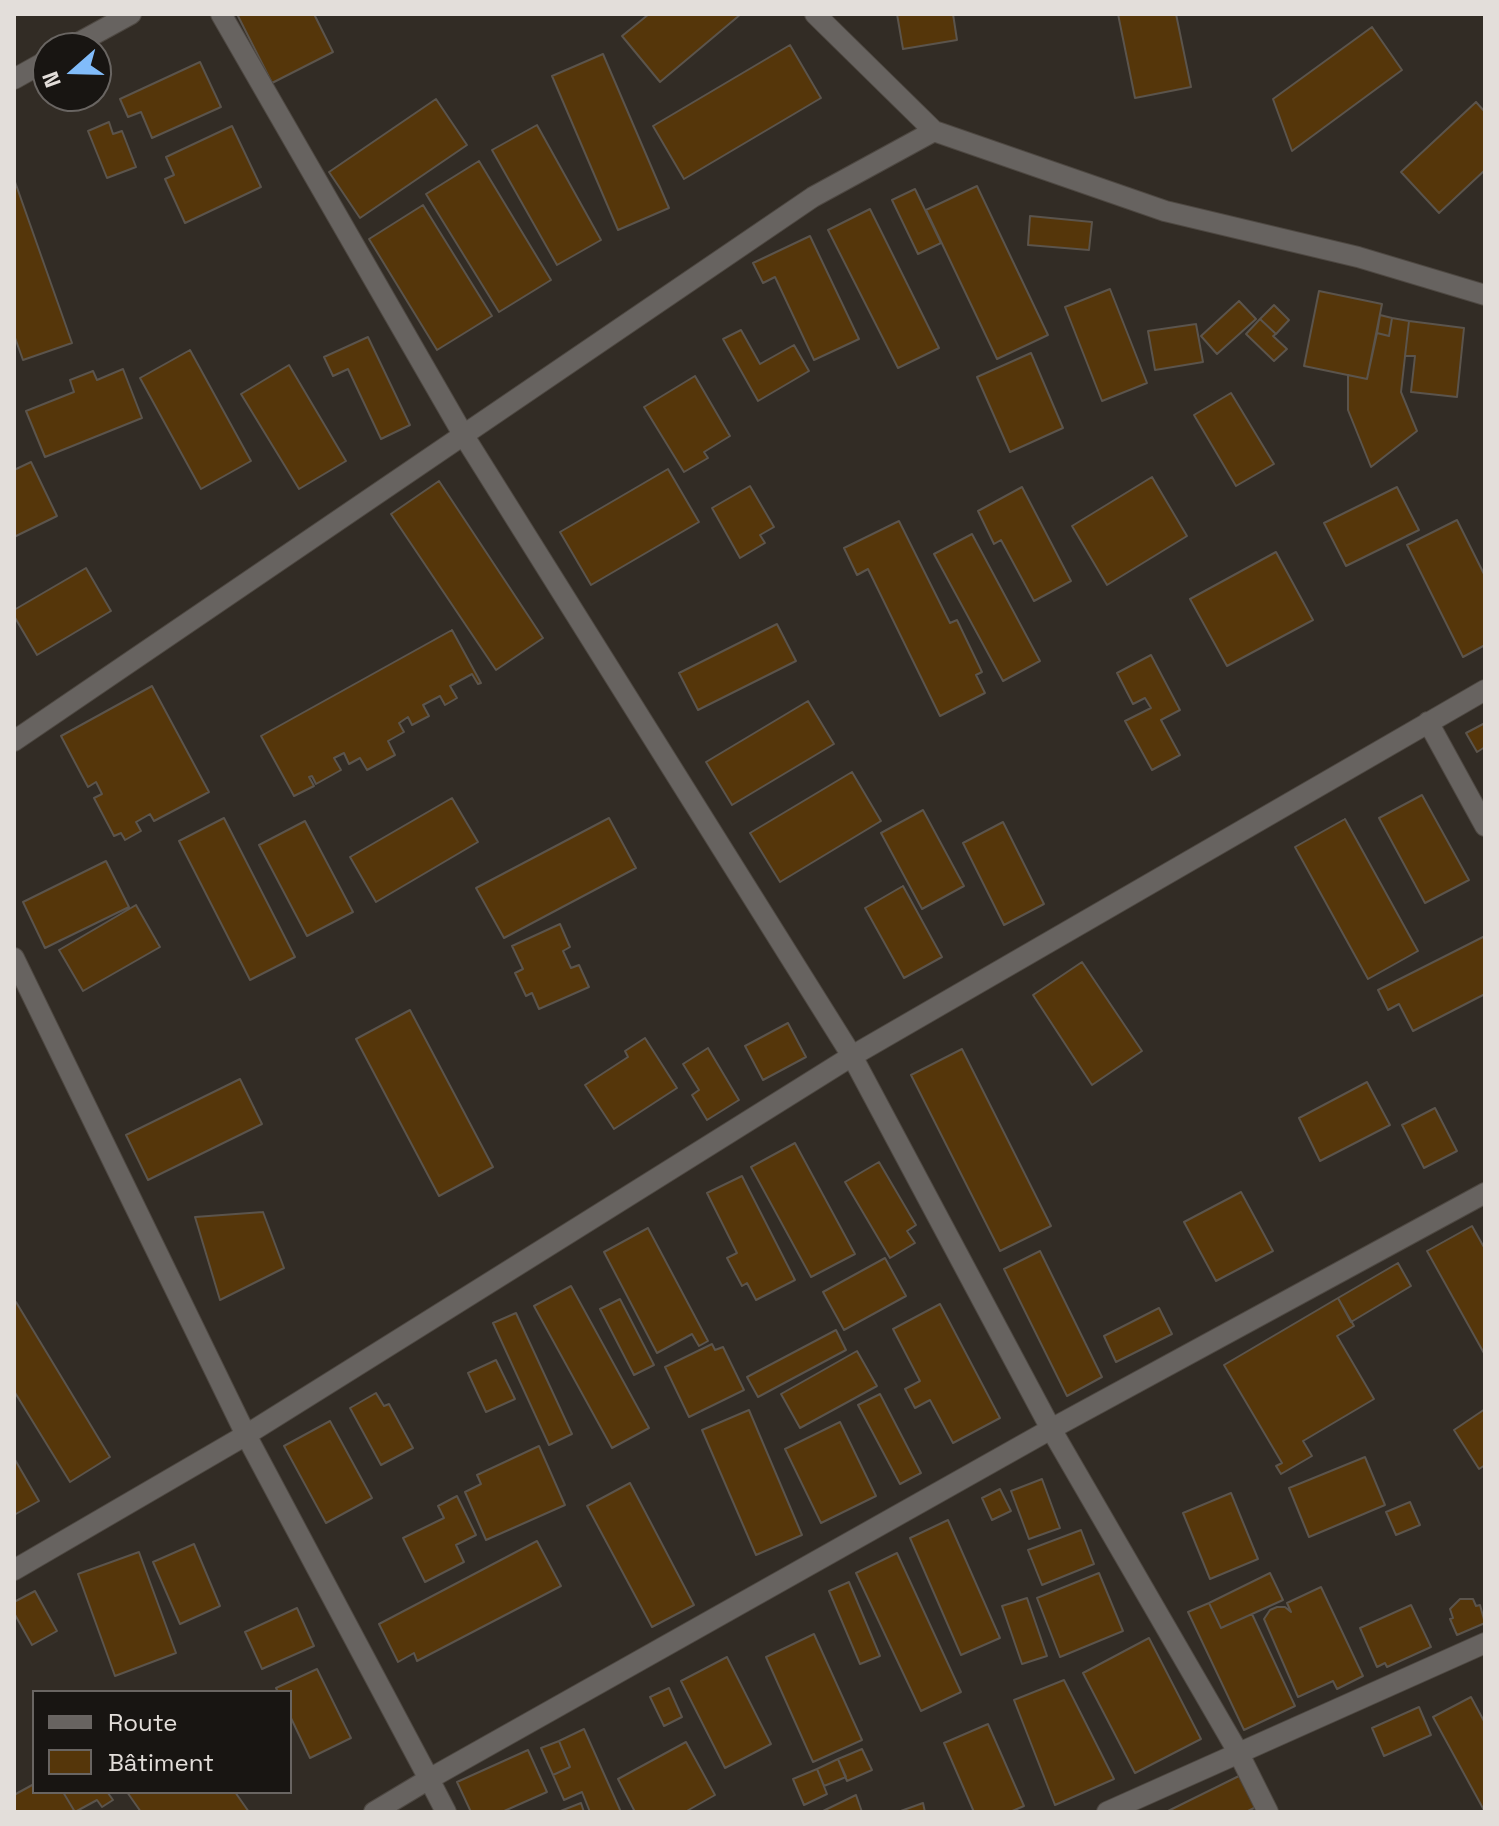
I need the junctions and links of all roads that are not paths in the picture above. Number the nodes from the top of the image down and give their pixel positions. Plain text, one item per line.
1 (131, 14) edge
2 (221, 14) edge
3 (815, 14) edge
4 (98, 32) edge
5 (32, 69) edge
6 (14, 79) edge
7 (934, 131) junction
8 (1485, 295) edge
9 (464, 436) junction
10 (1485, 690) edge
11 (1428, 722) junction
12 (14, 741) edge
13 (1485, 826) edge
14 (14, 958) edge
15 (852, 1056) junction
16 (1485, 1193) edge
17 (1051, 1429) junction
18 (246, 1435) junction
19 (14, 1570) edge
20 (1485, 1643) edge
21 (1238, 1752) junction
22 (429, 1779) junction
23 (374, 1812) edge
24 (446, 1812) edge
25 (1107, 1812) edge
26 (1268, 1812) edge

1 - 4 street
2 - 9 street
3 - 7 street
5 - 6 street
7 - 8 street
7 - 9 street
9 - 12 street
9 - 15 street
10 - 11 street
11 - 13 street
11 - 15 street
14 - 18 street
15 - 17 street
15 - 18 street
16 - 17 street
17 - 21 street
17 - 22 street
18 - 19 street
18 - 22 street
20 - 21 street
21 - 25 street
21 - 26 street
22 - 23 street
22 - 24 street

